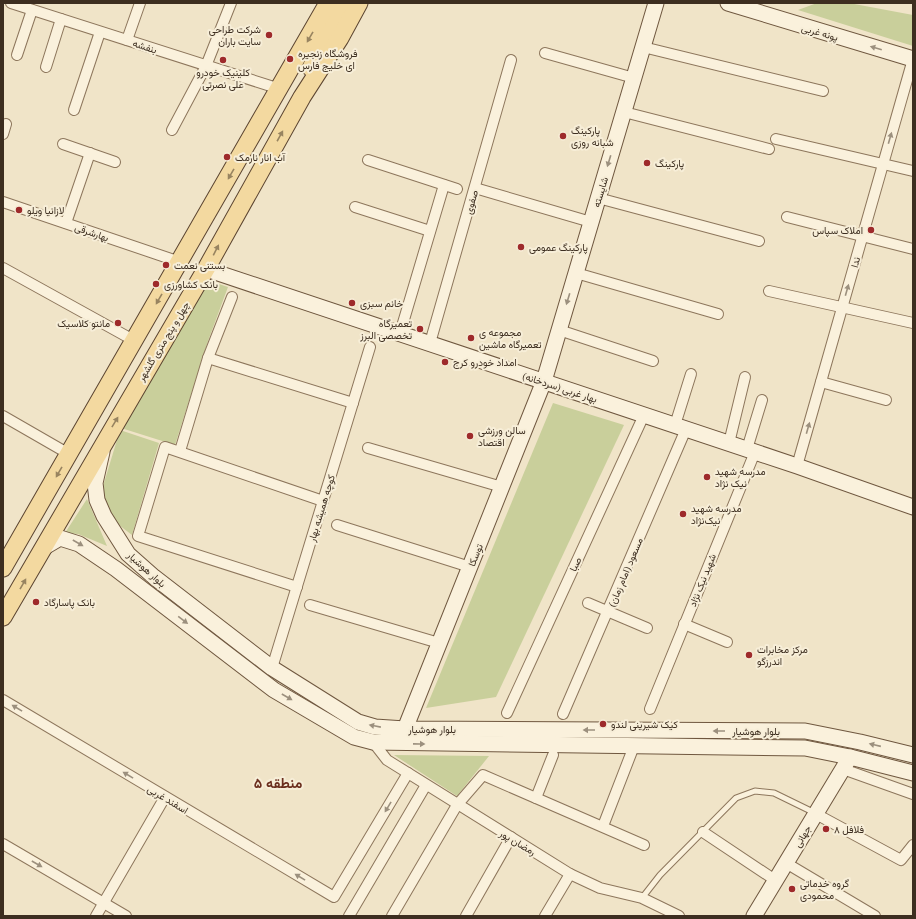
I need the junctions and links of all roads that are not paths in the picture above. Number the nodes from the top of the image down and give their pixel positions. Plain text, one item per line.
1 (11, 3) edge
2 (140, 3) edge
3 (231, 3) edge
4 (328, 3) edge
5 (342, 3) edge
6 (358, 3) edge
7 (656, 3) edge
8 (728, 3) edge
9 (32, 10) junction
10 (320, 11) edge
11 (61, 19) junction
12 (100, 32) junction
13 (127, 40) junction
14 (643, 47) junction
15 (545, 53) dead end
16 (18, 55) dead end
17 (913, 59) edge
18 (511, 60) dead end
19 (206, 66) junction
20 (46, 67) dead end
21 (634, 78) junction
22 (280, 89) junction
23 (823, 91) dead end
24 (302, 97) junction
25 (74, 110) dead end
26 (624, 112) junction
27 (6, 124) dead end
28 (172, 130) dead end
29 (3, 134) edge
30 (776, 139) dead end
31 (63, 144) dead end
32 (769, 149) dead end
33 (90, 153) junction
34 (368, 160) dead end
35 (115, 162) dead end
36 (883, 164) junction
37 (913, 171) edge
38 (444, 185) junction
39 (475, 188) junction
40 (457, 189) dead end
41 (598, 198) junction
42 (3, 202) edge
43 (355, 207) dead end
44 (787, 217) dead end
45 (591, 222) junction
46 (66, 223) junction
47 (430, 231) junction
48 (862, 236) junction
49 (759, 241) dead end
50 (913, 249) edge
51 (180, 262) junction
52 (3, 268) edge
53 (206, 269) junction
54 (576, 273) junction
55 (769, 291) dead end
56 (232, 297) dead end
57 (842, 307) junction
58 (718, 314) dead end
59 (913, 323) edge
60 (559, 330) junction
61 (400, 333) junction
62 (135, 341) junction
63 (430, 344) junction
64 (370, 347) dead end
65 (208, 358) junction
66 (653, 361) dead end
67 (691, 374) dead end
68 (745, 378) dead end
69 (544, 381) junction
70 (821, 382) junction
71 (762, 400) dead end
72 (886, 400) dead end
73 (353, 403) junction
74 (644, 415) junction
75 (3, 416) edge
76 (681, 427) junction
77 (105, 439) junction
78 (728, 443) junction
79 (368, 448) dead end
80 (751, 450) junction
81 (180, 451) junction
82 (69, 454) junction
83 (797, 466) junction
84 (502, 486) junction
85 (323, 501) junction
86 (913, 507) edge
87 (337, 525) dead end
88 (43, 548) junction
89 (128, 554) junction
90 (5, 559) edge
91 (470, 566) junction
92 (116, 569) junction
93 (296, 587) junction
94 (588, 603) dead end
95 (310, 605) dead end
96 (609, 611) junction
97 (3, 617) edge
98 (684, 624) junction
99 (647, 628) dead end
100 (727, 642) dead end
101 (439, 643) junction
102 (272, 668) junction
103 (3, 700) edge
104 (650, 709) dead end
105 (507, 713) dead end
106 (563, 714) dead end
107 (405, 729) junction
108 (644, 730) junction
109 (678, 730) junction
110 (373, 742) junction
111 (639, 746) junction
112 (677, 746) junction
113 (553, 755) dead end
114 (913, 755) edge
115 (847, 763) junction
116 (408, 773) junction
117 (913, 773) edge
118 (426, 785) junction
119 (913, 794) edge
120 (165, 797) junction
121 (536, 798) junction
122 (457, 805) junction
123 (816, 814) junction
124 (603, 826) junction
125 (703, 832) junction
126 (511, 837) junction
127 (3, 844) edge
128 (913, 845) edge
129 (644, 846) dead end
130 (786, 863) junction
131 (570, 874) junction
132 (776, 880) junction
133 (642, 898) junction
134 (104, 903) junction
135 (96, 916) edge
136 (126, 916) edge
137 (349, 916) edge
138 (392, 916) edge
139 (466, 916) edge
140 (545, 916) edge
141 (678, 916) edge
142 (754, 916) edge
143 (875, 916) edge

1 - 9 street, بنفشه
2 - 13 street
3 - 19 street
4 - 10 main road
5 - 24 main road
6 - 24 main road, چهل و پنج متری گلشهر
7 - 14 main road, شایسته
17 -> 8 main road, پونه غربی
9 - 11 street, بنفشه
9 - 16 street
10 -> 22 main road
11 - 12 street, بنفشه
11 - 20 street
12 - 13 street, بنفشه
12 - 25 street
13 - 19 street, بنفشه
14 - 21 main road, شایسته
14 - 23 street
15 - 21 street
36 -> 17 street, ندا
18 - 39 street, صفوی
19 - 22 street, بنفشه
19 - 28 street
21 - 26 main road, شایسته
22 -> 51 main road
53 -> 24 main road, چهل و پنج متری گلشهر
26 - 32 street
26 -> 41 main road, شایسته
27 - 29 street
30 - 36 street
31 - 33 street
33 - 35 street
33 - 46 street
34 - 38 street
36 - 37 street
36 - 48 street, ندا
38 - 40 street
38 - 47 street
39 - 45 street
39 - 63 street, صفوی
41 - 45 main road, شایسته
41 - 49 street
42 - 46 street, بهارشرقی
43 - 47 street
44 - 48 street
45 - 54 main road, شایسته
46 - 51 street, بهارشرقی
47 - 61 street
48 - 50 street
57 -> 48 street, ندا
51 -> 62 main road
52 - 62 street
53 - 61 main road, بهار غربی (سردخانه)
77 -> 53 main road, چهل و پنج متری گلشهر
54 - 58 street
54 -> 60 main road, شایسته
55 - 57 street
56 - 65 street
57 - 59 street
57 - 70 street, ندا
60 - 66 street
60 - 69 main road, شایسته
61 - 63 main road, بهار غربی (سردخانه)
62 - 82 main road
63 - 69 main road, بهار غربی (سردخانه)
64 - 73 street, کوچه همیشه بهار
65 - 73 street
65 - 81 street
67 - 76 street, مسعود (امام زمان)
68 - 78 street
69 - 74 main road, بهار غربی (سردخانه)
69 - 84 main road, توسکا
70 - 72 street
83 -> 70 street, ندا
71 - 80 street, شهید نیک نژاد
73 - 85 street, کوچه همیشه بهار
74 - 76 main road, بهار غربی (سردخانه)
74 - 105 street, صبا
75 - 82 street
76 - 78 main road, بهار غربی (سردخانه)
76 - 96 street, مسعود (امام زمان)
77 - 88 main road, چهل و پنج متری گلشهر
77 - 89 main road, بلوار هوشیار
78 - 80 main road, بهار غربی (سردخانه)
79 - 84 street
80 - 83 main road, بهار غربی (سردخانه)
80 - 98 street, شهید نیک نژاد
81 - 85 street
81 - 93 street
82 -> 90 main road
83 - 86 main road, بهار غربی (سردخانه)
84 - 91 main road, توسکا
85 - 93 street, کوچه همیشه بهار
87 - 91 street
88 -> 92 main road, بلوار هوشیار
97 -> 88 main road, چهل و پنج متری گلشهر
89 - 92 main road
89 - 102 main road, بلوار هوشیار
91 - 101 main road, توسکا
92 -> 110 main road, بلوار هوشیار
93 - 102 street, کوچه همیشه بهار
94 - 96 street
95 - 101 street
96 - 99 street
96 - 106 street, مسعود (امام زمان)
98 - 100 street
98 - 104 street, شهید نیک نژاد
101 - 107 main road, توسکا
107 -> 102 main road, بلوار هوشیار
120 -> 103 street, اسفند غربی
108 -> 107 main road, بلوار هوشیار
108 - 109 main road, بلوار هوشیار
108 - 111 main road
109 - 112 main road
114 -> 109 main road, بلوار هوشیار
110 -> 111 main road, بلوار هوشیار
110 - 116 street, رمضان پور
111 - 112 main road, بلوار هوشیار
111 - 124 street
112 - 115 main road, بلوار هوشیار
113 - 121 street
115 - 117 main road, بلوار هوشیار
115 - 119 street
115 - 123 main road, جهانی
116 - 118 street, رمضان پور
116 -> 120 street, اسفند غربی
118 - 122 street, رمضان پور
118 - 137 street
120 - 134 street
121 - 122 street
121 - 124 street
122 - 126 street, رمضان پور
122 - 138 street
123 - 125 lane
123 - 128 street
123 - 130 main road, جهانی
124 - 129 street
125 - 132 street
125 - 133 lane
126 - 131 street, رمضان پور
126 - 139 street
127 -> 134 street
130 - 132 main road, جهانی
130 - 143 street
131 - 133 street, رمضان پور
131 - 140 street
132 - 142 main road, جهانی
133 - 141 street, رمضان پور
134 - 135 street
134 - 136 street

